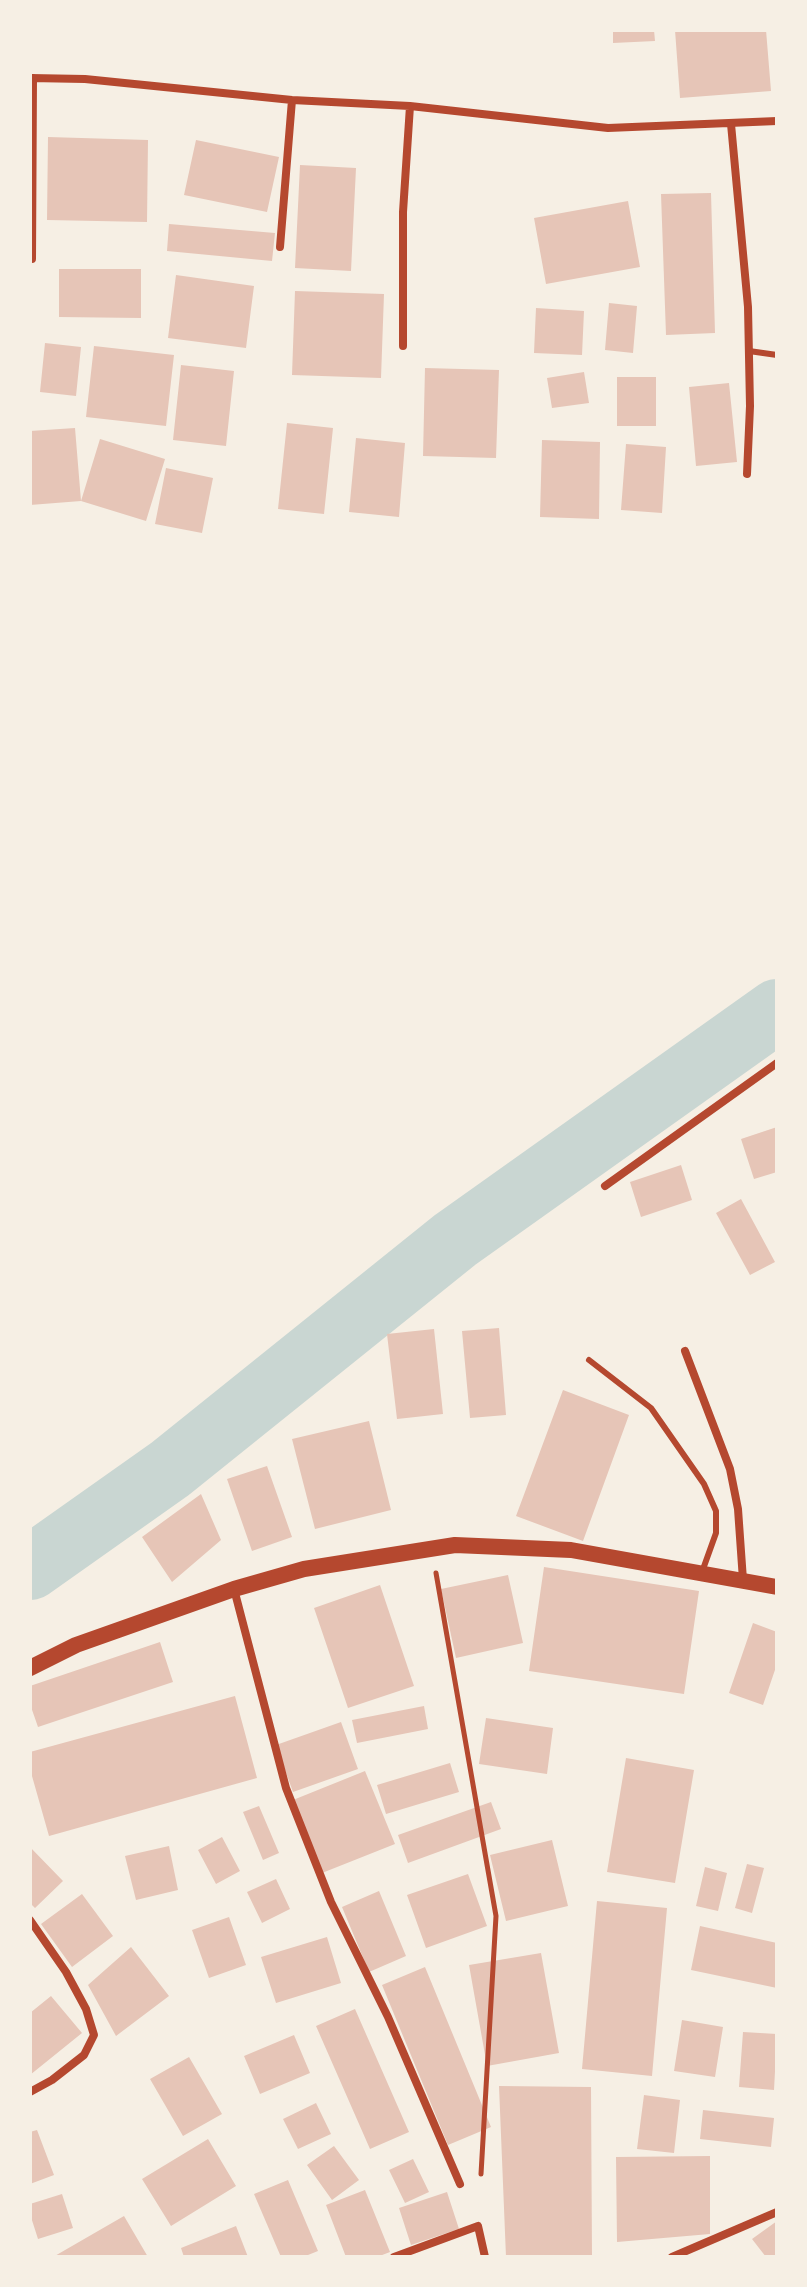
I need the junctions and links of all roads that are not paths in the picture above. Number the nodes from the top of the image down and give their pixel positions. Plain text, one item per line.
1 (31, 78) edge
2 (292, 100) junction
3 (410, 106) junction
4 (777, 121) edge
5 (731, 124) junction
6 (280, 247) dead end
7 (32, 259) edge
8 (403, 346) dead end
9 (749, 351) junction
10 (777, 355) edge
11 (747, 474) dead end
12 (777, 1063) edge
13 (605, 1186) dead end
14 (685, 1351) dead end
15 (589, 1360) dead end
16 (701, 1573) junction
17 (743, 1580) junction
18 (777, 1587) edge
19 (234, 1589) junction
20 (30, 1668) edge
21 (30, 1920) edge
22 (30, 2092) edge
23 (460, 2184) dead end
24 (777, 2212) edge
25 (394, 2257) edge
26 (485, 2257) edge
27 (672, 2257) edge

1 - 2 street
1 - 7 street
2 - 3 street
2 - 6 street
3 - 5 street
3 - 8 street
4 - 5 street
5 - 9 street
9 - 10 lane
9 - 11 street
12 - 13 street
14 - 17 street
15 - 16 lane
16 - 17 main road
16 - 19 main road
17 - 18 main road
19 - 20 main road
19 - 23 street
21 - 22 street
24 - 27 street
25 - 26 street

